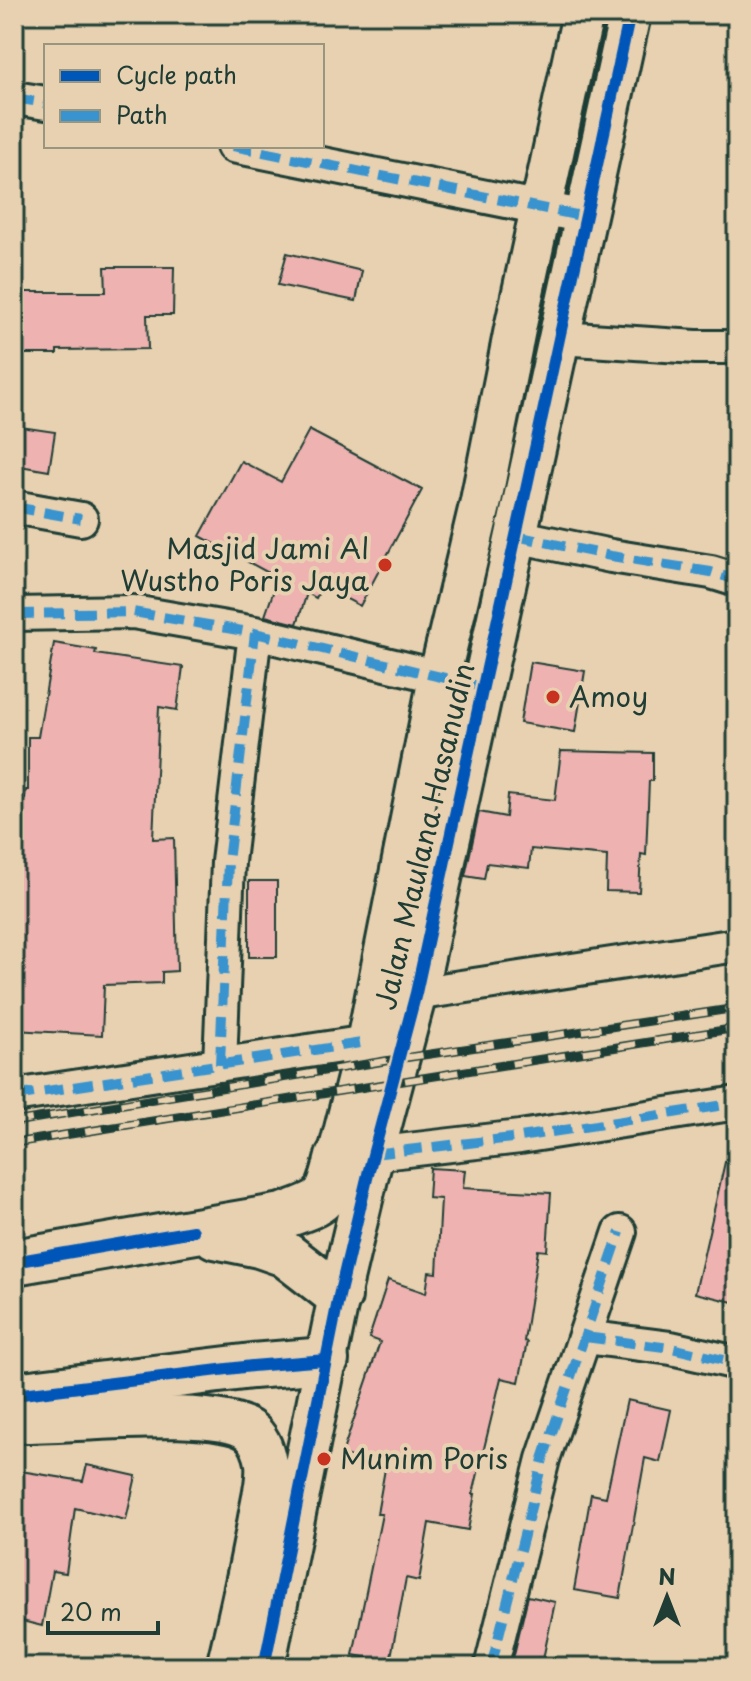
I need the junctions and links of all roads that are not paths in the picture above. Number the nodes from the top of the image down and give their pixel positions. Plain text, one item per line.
1 (583, 14) edge
2 (630, 14) edge
3 (14, 98) edge
4 (44, 103) edge
5 (243, 148) edge
6 (533, 206) junction
7 (586, 217) junction
8 (560, 338) junction
9 (737, 347) edge
10 (14, 507) edge
11 (81, 519) dead end
12 (516, 536) junction
13 (737, 580) edge
14 (14, 614) edge
15 (255, 633) junction
16 (439, 678) junction
17 (483, 687) junction
18 (737, 945) edge
19 (416, 993) junction
20 (376, 1000) junction
21 (367, 1042) junction
22 (220, 1065) junction
23 (14, 1096) edge
24 (737, 1103) edge
25 (356, 1155) junction
26 (193, 1231) junction
27 (620, 1232) dead end
28 (14, 1262) edge
29 (339, 1296) junction
30 (585, 1337) junction
31 (326, 1360) junction
32 (737, 1363) edge
33 (14, 1395) edge
34 (14, 1422) edge
35 (227, 1667) edge
36 (264, 1667) edge
37 (491, 1667) edge

1 - 6 street, Jalan Maulana Hasanudin
2 - 7 street, Jalan Maulana Hasanudin
3 - 4 street
5 - 6 street
6 - 7 street
6 - 16 street, Jalan Maulana Hasanudin
7 - 8 street, Jalan Maulana Hasanudin
8 - 9 street
8 - 12 street, Jalan Maulana Hasanudin
10 - 11 street
12 - 13 street
12 - 17 street, Jalan Maulana Hasanudin
14 - 15 street
15 - 16 street
15 - 22 street
16 - 17 street
16 - 20 street, Jalan Maulana Hasanudin
17 - 19 street, Jalan Maulana Hasanudin
18 - 19 street
19 - 20 street
19 - 25 street, Jalan Maulana Hasanudin
20 - 21 street, Jalan Maulana Hasanudin
21 - 22 street
21 - 25 street, Jalan Maulana Hasanudin
22 - 23 street
24 - 25 street
25 - 26 main road
25 - 29 street, Jalan Maulana Hasanudin
26 - 28 main road
26 - 29 main road
27 - 30 street
29 - 31 street, Jalan Maulana Hasanudin
30 - 32 street
30 - 37 street
31 - 33 main road
31 - 36 street, Jalan Maulana Hasanudin
34 - 35 street

